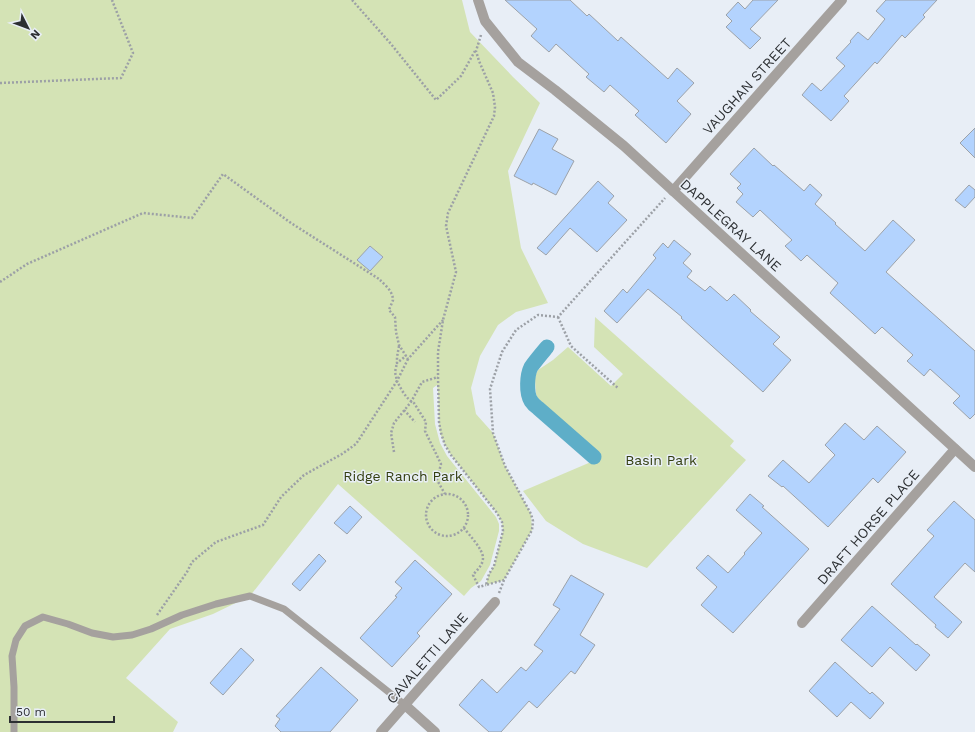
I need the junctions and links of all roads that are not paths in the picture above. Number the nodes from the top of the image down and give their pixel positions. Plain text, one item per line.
1 (478, 0) edge
2 (842, 0) edge
3 (673, 191) junction
4 (955, 449) junction
5 (975, 467) edge
6 (495, 602) road end
7 (802, 623) dead end
8 (405, 705) junction
9 (14, 732) edge
10 (381, 732) edge
11 (435, 732) edge

1 - 3 street, DAPPLEGRAY LANE
2 - 3 street, VAUGHAN STREET
3 - 4 street, DAPPLEGRAY LANE
4 - 5 street, DAPPLEGRAY LANE
4 - 7 street, DRAFT HORSE PLACE
6 - 8 street, CAVALETTI LANE
8 - 9 lane
8 - 10 street, CAVALETTI LANE
8 - 11 street

